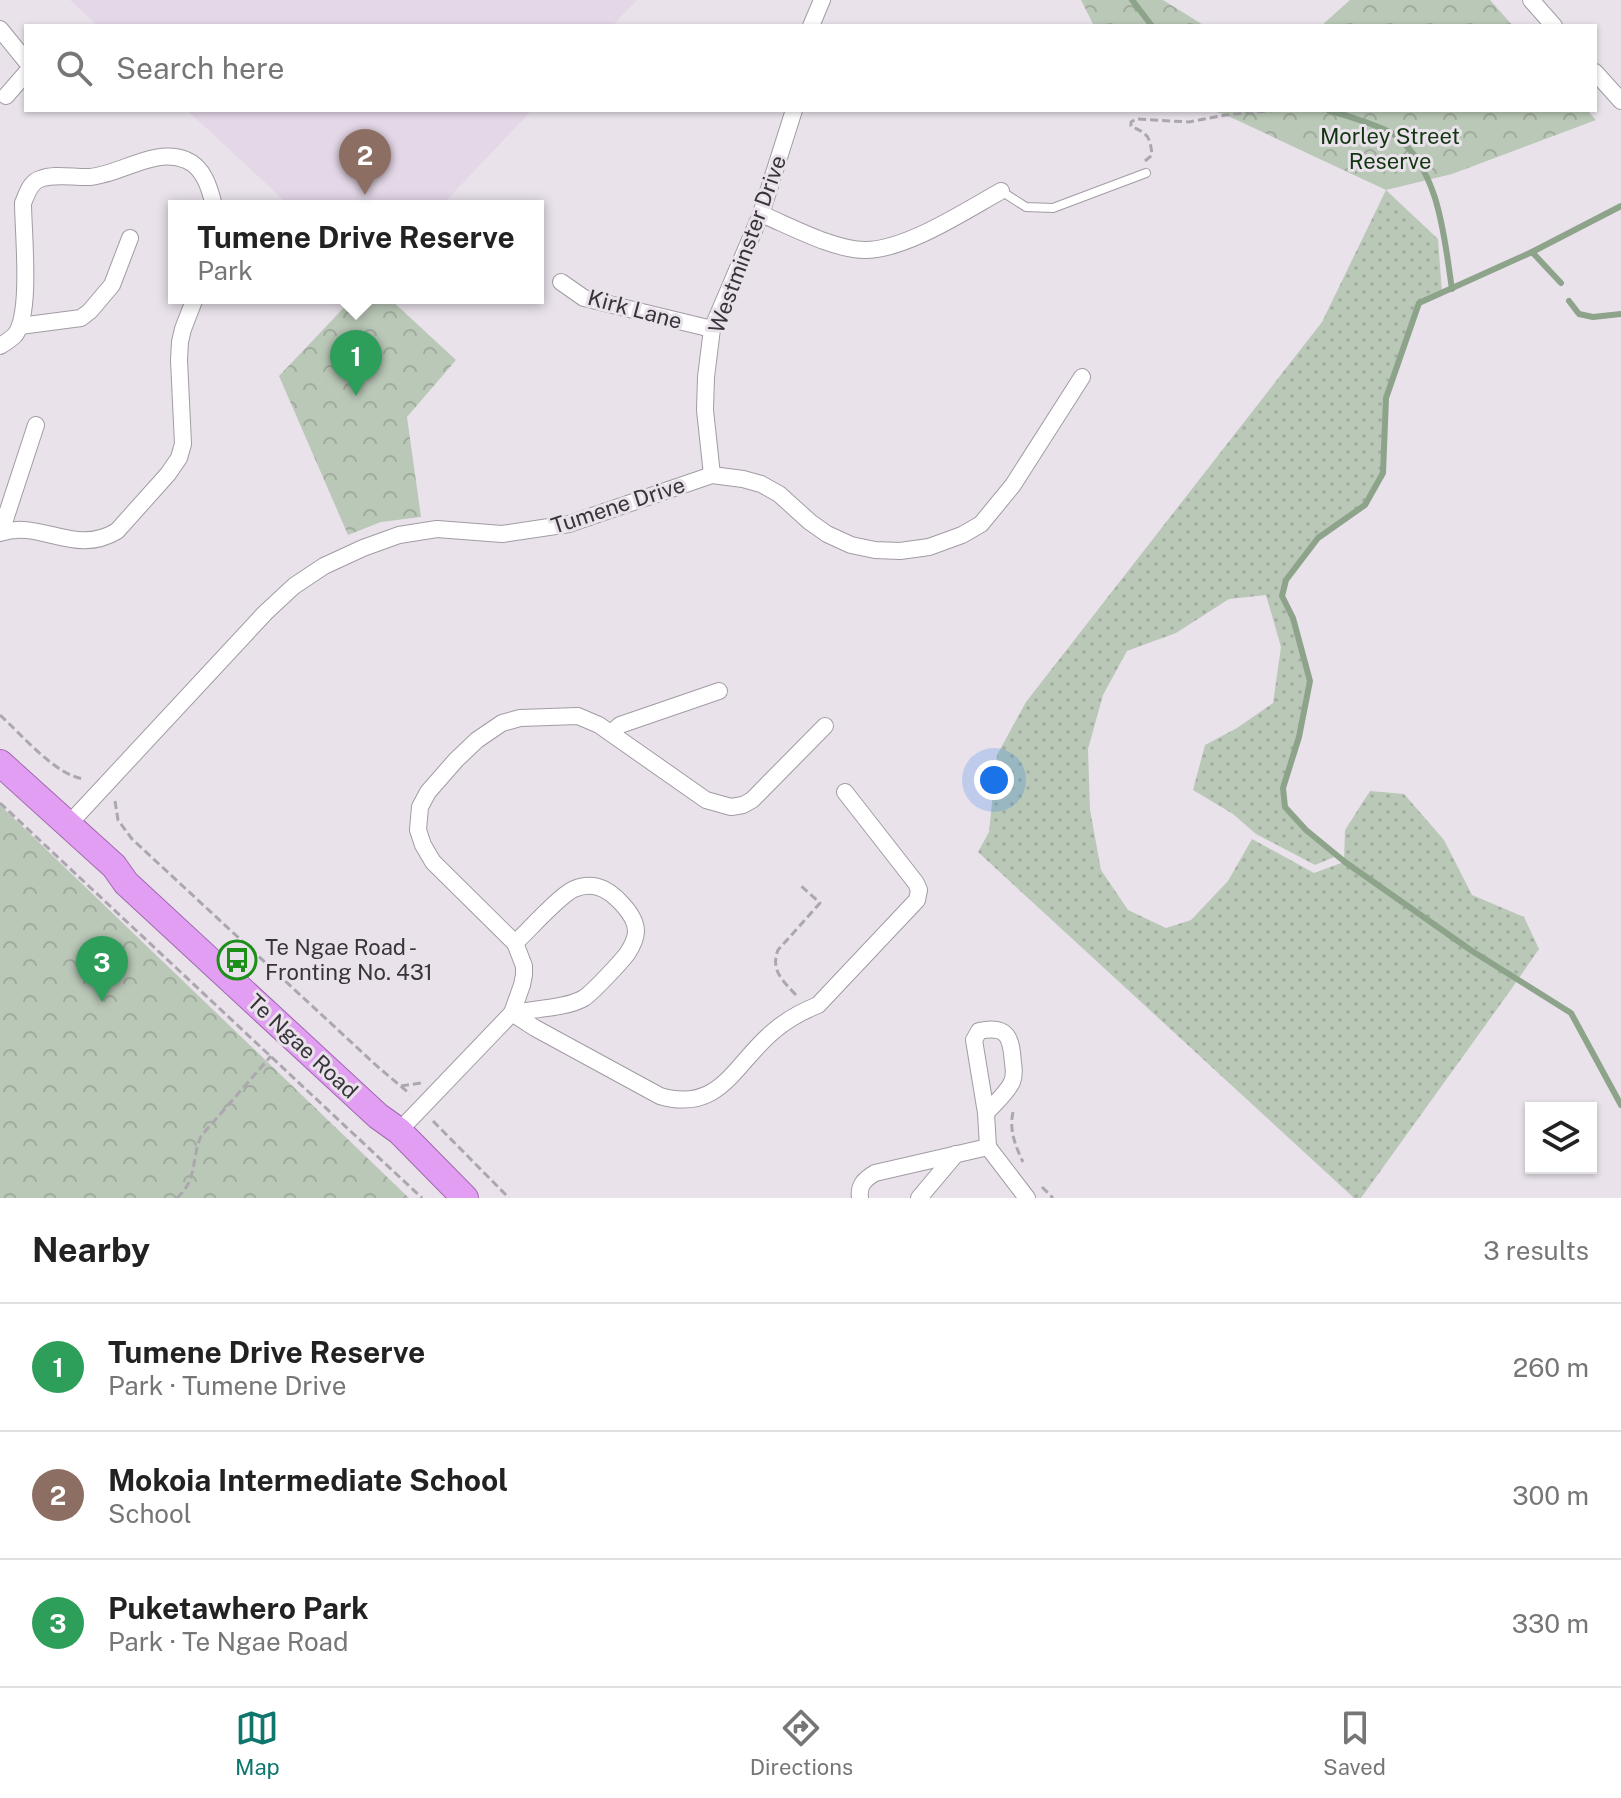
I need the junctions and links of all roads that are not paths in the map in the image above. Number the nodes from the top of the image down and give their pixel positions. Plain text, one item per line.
1 (822, 0) edge
2 (1531, 0) edge
3 (812, 24) edge
4 (1552, 24) edge
5 (0, 29) edge
6 (24, 59) edge
7 (1597, 74) edge
8 (24, 75) edge
9 (6, 96) dead end
10 (1621, 101) edge
11 (793, 112) edge
12 (1143, 169) road end
13 (1001, 191) joint
14 (212, 200) edge
15 (761, 214) junction
16 (130, 238) dead end
17 (561, 282) dead end
18 (193, 304) edge
19 (20, 326) junction
20 (712, 329) junction
21 (0, 346) edge
22 (1082, 377) dead end
23 (36, 425) dead end
24 (712, 475) junction
25 (0, 532) edge
26 (719, 691) dead end
27 (825, 726) dead end
28 (611, 733) junction
29 (0, 763) edge
30 (845, 792) dead end
31 (68, 825) junction
32 (515, 943) junction
33 (512, 1013) junction
34 (986, 1113) junction
35 (399, 1131) junction
36 (988, 1147) junction
37 (956, 1154) junction
38 (465, 1198) edge
39 (860, 1198) edge
40 (919, 1198) edge
41 (1027, 1198) edge

1 - 3 street
2 - 4 street
5 - 6 street
7 - 10 street
8 - 9 street
11 - 15 street, Westminster Drive
12 - 13 lane
13 - 15 street
14 - 19 street
15 - 20 street, Westminster Drive
16 - 19 street
17 - 20 street, Kirk Lane
18 - 25 street
19 - 21 street
20 - 24 street, Westminster Drive
22 - 24 street, Tumene Drive
23 - 25 street
24 - 31 street, Tumene Drive
26 - 28 street
27 - 28 street
28 - 32 street
29 - 31 highway, Te Ngae Road
30 - 33 street
31 - 35 highway, Te Ngae Road
32 - 33 street
32 - 33 street
33 - 35 street
34 - 34 street
34 - 36 street
35 - 38 highway, Te Ngae Road
36 - 37 street
36 - 41 street
37 - 39 street
37 - 40 street

